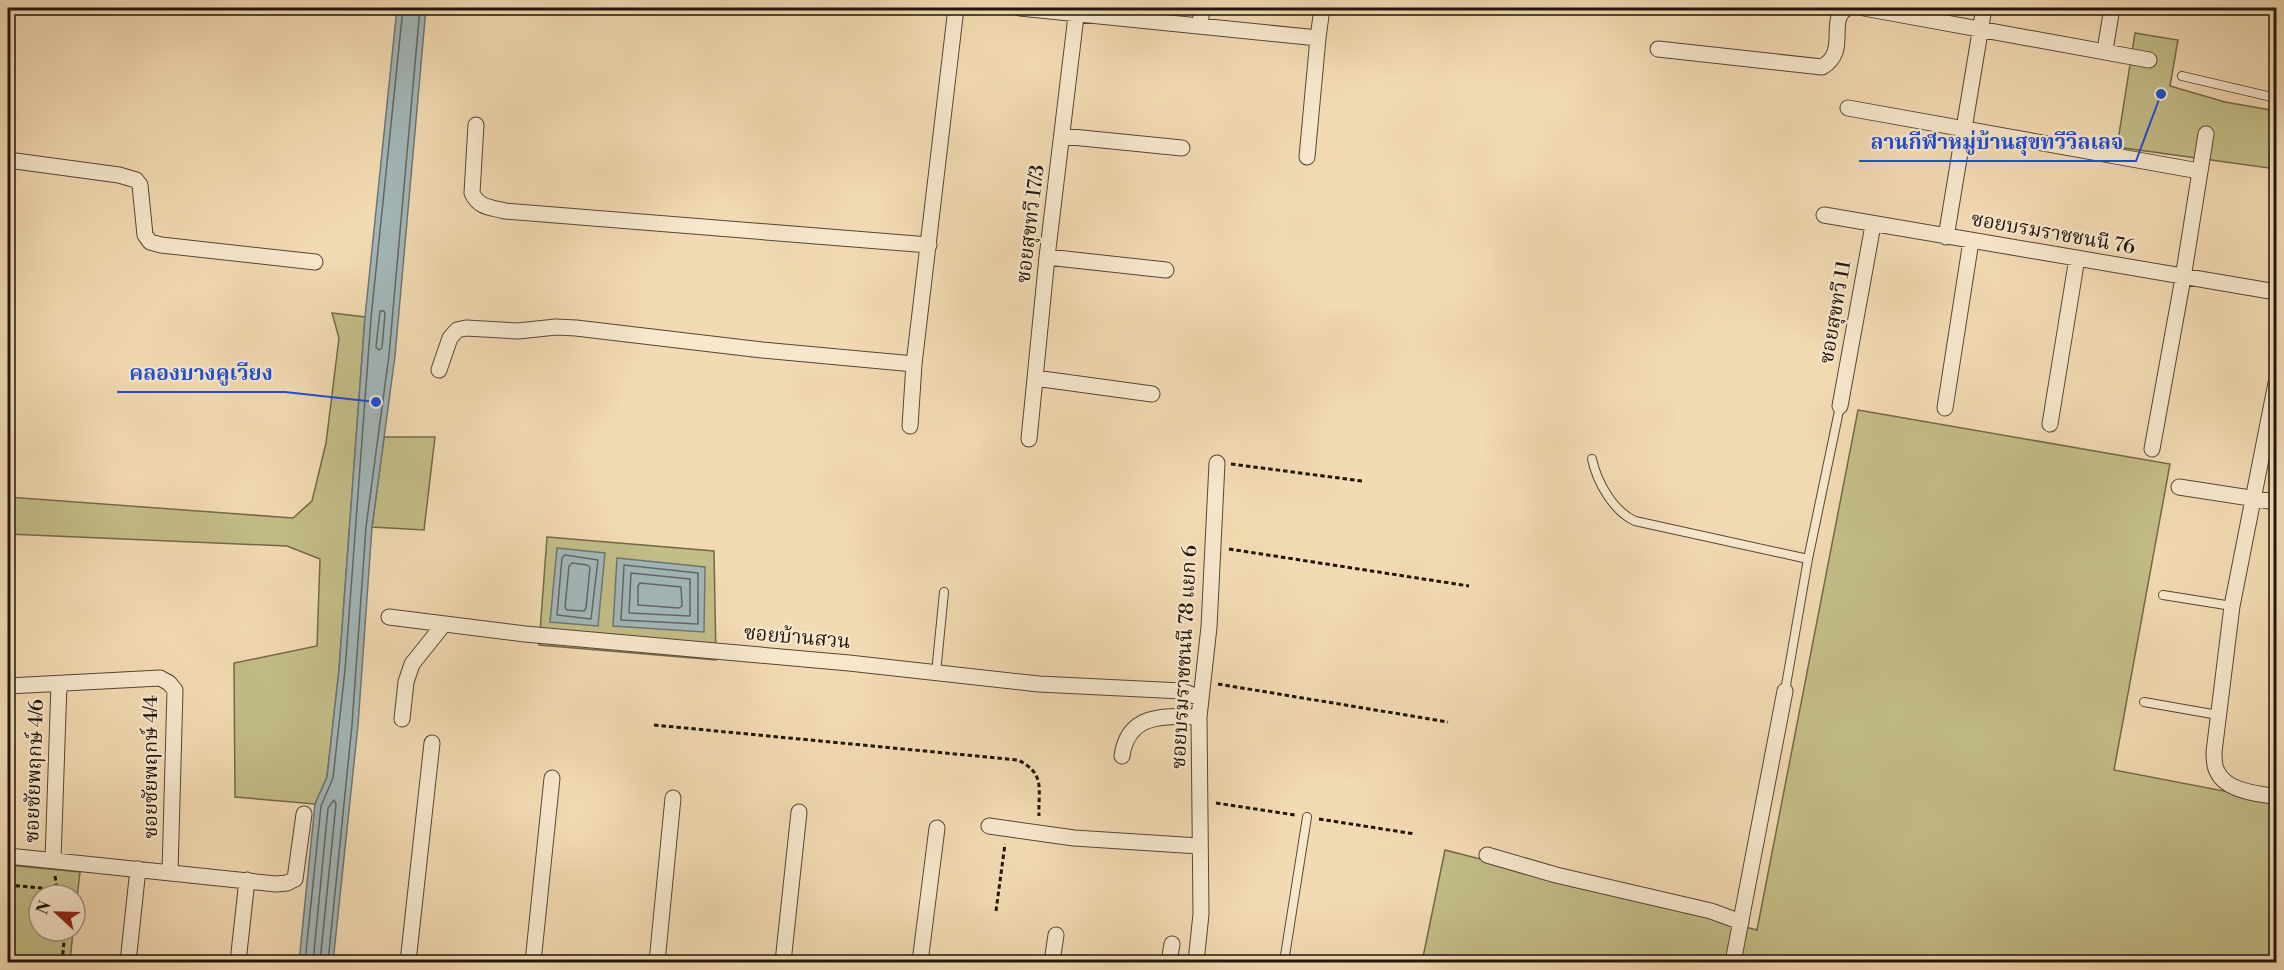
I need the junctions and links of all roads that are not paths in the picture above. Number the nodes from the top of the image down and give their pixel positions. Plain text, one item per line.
1 (956, 8) edge
2 (1020, 8) edge
3 (1202, 8) edge
4 (1322, 8) edge
5 (1847, 8) edge
6 (1864, 8) edge
7 (1983, 8) edge
8 (2112, 8) edge
9 (1077, 11) edge
10 (1200, 26) junction
11 (1980, 30) junction
12 (1318, 38) junction
13 (1658, 49) dead end
14 (2105, 50) junction
15 (2149, 60) dead end
16 (2182, 76) dead end
17 (2277, 98) edge
18 (1848, 108) dead end
19 (476, 124) dead end
20 (1964, 127) junction
21 (2206, 134) dead end
22 (1062, 136) junction
23 (1182, 148) dead end
24 (1306, 157) dead end
25 (8, 160) edge
26 (2199, 171) junction
27 (1824, 215) dead end
28 (1873, 225) junction
29 (1946, 237) junction
30 (1971, 241) junction
31 (929, 245) junction
32 (1047, 257) junction
33 (2077, 258) junction
34 (315, 262) dead end
35 (1166, 270) dead end
36 (2183, 278) junction
37 (2277, 292) edge
38 (914, 364) junction
39 (439, 370) dead end
40 (1035, 378) junction
41 (2277, 382) edge
42 (1152, 393) dead end
43 (2275, 399) edge
44 (1840, 406) joint
45 (1945, 408) dead end
46 (2050, 424) dead end
47 (910, 426) dead end
48 (1029, 439) dead end
49 (2152, 449) dead end
50 (1592, 459) dead end
51 (1217, 463) road end
52 (2178, 487) dead end
53 (2253, 498) junction
54 (2277, 502) edge
55 (1808, 560) junction
56 (944, 592) dead end
57 (2163, 596) dead end
58 (2232, 606) junction
59 (389, 618) dead end
60 (444, 624) junction
61 (936, 673) junction
62 (60, 684) junction
63 (8, 686) edge
64 (1785, 691) joint
65 (1200, 698) junction
66 (2144, 702) dead end
67 (2218, 715) junction
68 (1199, 717) junction
69 (402, 719) dead end
70 (432, 743) dead end
71 (1122, 756) dead end
72 (552, 778) dead end
73 (2277, 797) edge
74 (673, 798) dead end
75 (799, 812) dead end
76 (304, 814) dead end
77 (1307, 817) dead end
78 (989, 826) dead end
79 (938, 828) dead end
80 (1199, 846) junction
81 (1487, 855) dead end
82 (8, 856) edge
83 (53, 860) junction
84 (138, 869) junction
85 (170, 872) junction
86 (248, 880) junction
87 (1741, 922) junction
88 (1056, 935) dead end
89 (1172, 944) dead end
90 (128, 963) edge
91 (238, 963) edge
92 (408, 963) edge
93 (533, 963) edge
94 (657, 963) edge
95 (783, 963) edge
96 (920, 963) edge
97 (1052, 963) edge
98 (1170, 963) edge
99 (1196, 963) edge
100 (1284, 963) edge
101 (1733, 963) edge

1 - 31 street
2 - 9 street
3 - 10 street
4 - 12 street
5 - 13 street
6 - 11 street
7 - 11 street, ซอยบรมราชชนนี 76
8 - 14 street
9 - 10 street
9 - 22 street, ซอยสุขทวี 17/3
10 - 12 street
11 - 14 street
11 - 20 street, ซอยบรมราชชนนี 76
12 - 24 street
14 - 15 street
16 - 17 lane
18 - 20 street
19 - 31 street
20 - 26 street
20 - 29 street, ซอยบรมราชชนนี 76
21 - 26 street
22 - 23 street
22 - 32 street, ซอยสุขทวี 17/3
25 - 34 street
26 - 36 street
27 - 28 street
28 - 29 street
28 - 44 street, ซอยสุขทวี 11
29 - 30 street, ซอยบรมราชชนนี 76
30 - 33 street, ซอยบรมราชชนนี 76
30 - 45 street
31 - 38 street
32 - 35 street
32 - 40 street, ซอยสุขทวี 17/3
33 - 36 street, ซอยบรมราชชนนี 76
33 - 46 street
36 - 37 street, ซอยบรมราชชนนี 76
36 - 49 street
38 - 39 street
38 - 47 street
40 - 42 street
40 - 48 street, ซอยสุขทวี 17/3
41 - 43 street
43 - 53 street
44 - 55 lane
50 - 55 lane
51 - 65 street, ซอยบรมราชชนนี 78 แยก 6
52 - 53 street
53 - 54 street
53 - 58 street
55 - 64 lane
56 - 61 lane
57 - 58 lane
58 - 67 street
59 - 60 street, ซอยบ้านสวน
60 - 61 street, ซอยบ้านสวน
60 - 69 street
61 - 65 street, ซอยบ้านสวน
62 - 63 street, ซอยชัยพฤกษ์ 4/4
62 - 83 street, ซอยชัยพฤกษ์ 4/6
62 - 85 street, ซอยชัยพฤกษ์ 4/4
64 - 87 street
65 - 68 street, ซอยบรมราชชนนี 78 แยก 6
66 - 67 lane
67 - 73 street
68 - 71 street
68 - 80 street, ซอยบรมราชชนนี 78 แยก 6
70 - 92 street
72 - 93 street
74 - 94 street
75 - 95 street
76 - 86 street
77 - 100 lane
78 - 80 street
79 - 96 street
80 - 99 street, ซอยบรมราชชนนี 78 แยก 6
81 - 87 street
82 - 83 street
83 - 84 street
84 - 85 street
84 - 90 street
85 - 86 street
86 - 91 street
87 - 101 street
88 - 97 street
89 - 98 street

